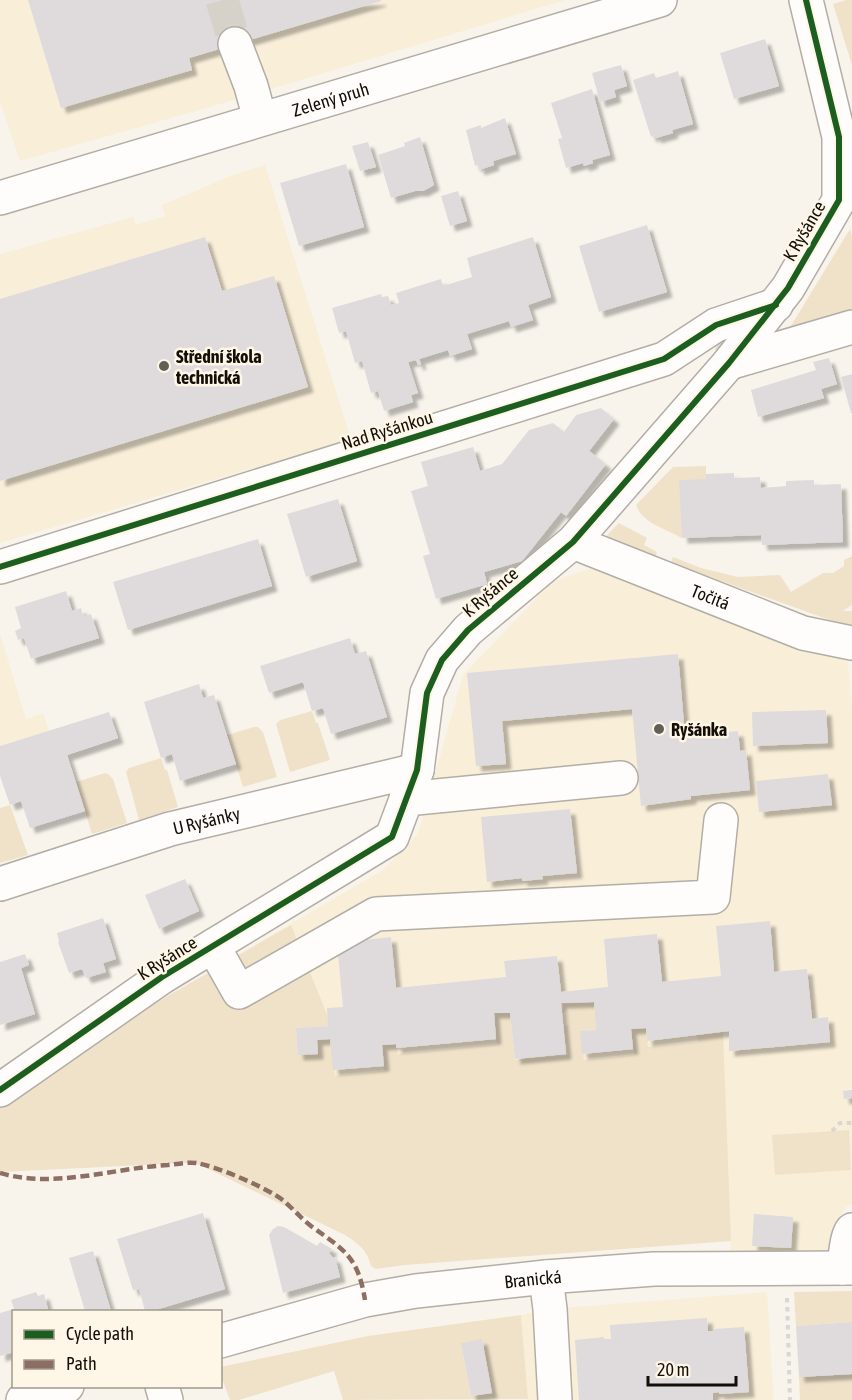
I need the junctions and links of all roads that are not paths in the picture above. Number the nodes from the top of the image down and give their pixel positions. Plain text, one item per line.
1 (660, 0) edge
2 (806, 0) edge
3 (235, 45) tunnel mouth
4 (260, 119) junction
5 (0, 196) edge
6 (776, 306) junction
7 (852, 327) edge
8 (664, 359) junction
9 (721, 372) junction
10 (573, 542) junction
11 (0, 567) edge
12 (852, 643) edge
13 (621, 778) dead end
14 (412, 785) junction
15 (721, 820) dead end
16 (0, 884) edge
17 (213, 946) junction
18 (0, 1090) edge
19 (852, 1230) edge
20 (848, 1268) edge
21 (546, 1277) junction
22 (222, 1340) edge
23 (61, 1388) edge
24 (23, 1400) edge
25 (555, 1400) edge

1 - 4 street, Zelený pruh
2 - 6 street, K Ryšánce
3 - 4 street
4 - 5 street, Zelený pruh
6 - 8 street, Nad Ryšánkou
6 - 9 street, K Ryšánce
7 - 9 street
8 - 9 street
8 - 11 street, Nad Ryšánkou
9 - 10 street, K Ryšánce
10 - 12 street, Točitá
10 - 14 street, K Ryšánce
13 - 14 street, U Ryšánky
14 - 16 street, U Ryšánky
14 - 17 street, K Ryšánce
15 - 17 street
17 - 18 street, K Ryšánce
19 - 20 street
20 - 21 street, Branická
21 - 22 street, Branická
21 - 25 street
23 - 24 street

